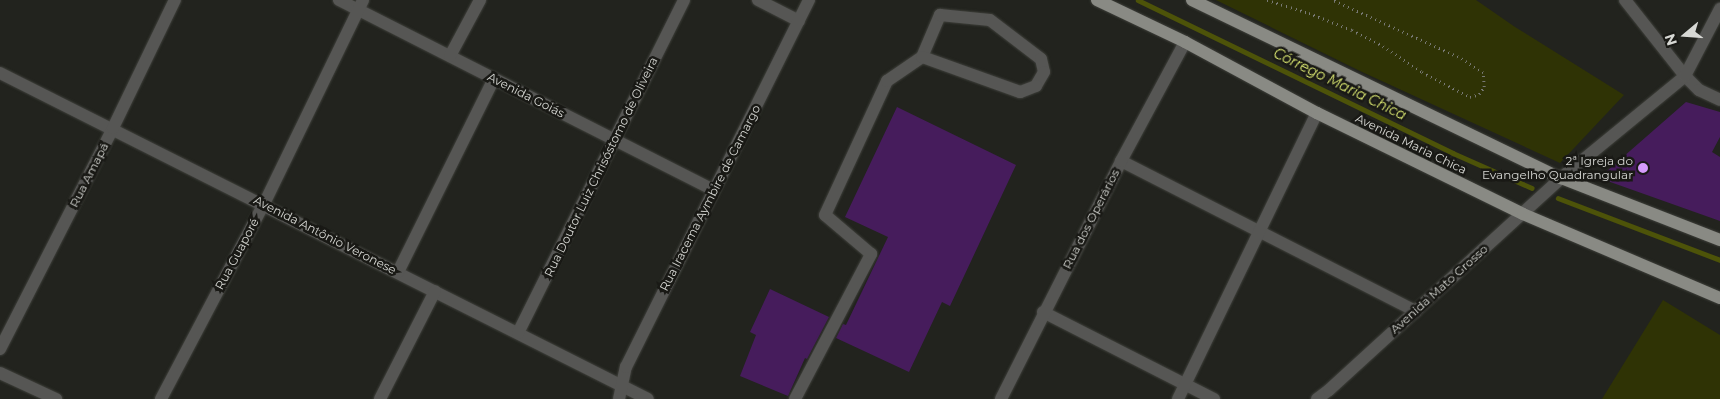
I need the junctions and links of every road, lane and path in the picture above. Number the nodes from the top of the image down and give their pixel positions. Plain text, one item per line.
1 (175, 0) edge
2 (339, 0) edge
3 (480, 0) edge
4 (684, 0) edge
5 (758, 0) edge
6 (810, 0) edge
7 (1098, 0) edge
8 (1192, 0) edge
9 (1267, 0) edge
10 (1332, 0) edge
11 (1625, 0) edge
12 (361, 5) edge
13 (1720, 9) edge
14 (799, 21) junction
15 (1185, 42) junction
16 (450, 56) junction
17 (922, 57) junction
18 (0, 73) edge
19 (1685, 76) junction
20 (494, 79) junction
21 (1720, 100) edge
22 (1317, 113) junction
23 (113, 128) junction
24 (616, 140) junction
25 (1121, 161) junction
26 (1561, 178) junction
27 (714, 190) junction
28 (264, 204) junction
29 (1523, 214) junction
30 (1259, 232) junction
31 (1720, 240) edge
32 (398, 272) junction
33 (435, 291) junction
34 (1720, 298) edge
35 (1416, 311) junction
36 (1044, 312) junction
37 (518, 334) junction
38 (0, 349) edge
39 (0, 373) edge
40 (1186, 384) junction
41 (622, 386) junction
42 (56, 399) edge
43 (161, 399) edge
44 (380, 399) edge
45 (619, 399) edge
46 (648, 399) edge
47 (795, 399) edge
48 (1000, 399) edge
49 (1178, 399) edge
50 (1214, 399) edge
51 (1317, 399) edge

1 - 23 street, Rua Amapá
2 - 12 street, Avenida Goiás
3 - 16 street
4 - 24 street, Rua Doutor Luiz Chrisóstomo de Oliveira
5 - 14 street
6 - 14 street, Rua Iracema Aymbire de Camargo
7 - 15 main road, Avenida Maria Chica
8 - 26 main road
9 - 10 path
11 - 19 street
12 - 16 street, Avenida Goiás
12 - 28 street, Rua Guaporé
13 - 19 street
14 - 27 street, Rua Iracema Aymbire de Camargo
15 - 22 main road, Avenida Maria Chica
15 - 25 street, Rua dos Operários
16 - 20 street, Avenida Goiás
17 - 17 street
17 - 47 street
18 - 23 street, Avenida Antônio Veronese
19 - 21 street
19 - 26 street, Avenida Mato Grosso
20 - 24 street, Avenida Goiás
20 - 32 street
22 - 29 main road, Avenida Maria Chica
22 - 30 street
23 - 28 street, Avenida Antônio Veronese
23 - 38 street, Rua Amapá
24 - 27 street, Avenida Goiás
24 - 37 street, Rua Doutor Luiz Chrisóstomo de Oliveira
25 - 30 street
25 - 36 street, Rua dos Operários
26 - 29 street, Avenida Mato Grosso
26 - 31 main road
27 - 41 street, Rua Iracema Aymbire de Camargo
28 - 32 street, Avenida Antônio Veronese
28 - 43 street, Rua Guaporé
29 - 34 main road, Avenida Maria Chica
29 - 35 street, Avenida Mato Grosso
30 - 35 street
30 - 40 street
32 - 33 street, Avenida Antônio Veronese
33 - 37 street, Avenida Antônio Veronese
33 - 44 street
35 - 51 street, Avenida Mato Grosso
36 - 40 street
36 - 48 street, Rua dos Operários
37 - 41 street, Avenida Antônio Veronese
39 - 42 street
40 - 49 street
40 - 50 street
41 - 45 street, Rua Iracema Aymbire de Camargo
41 - 46 street, Avenida Antônio Veronese

